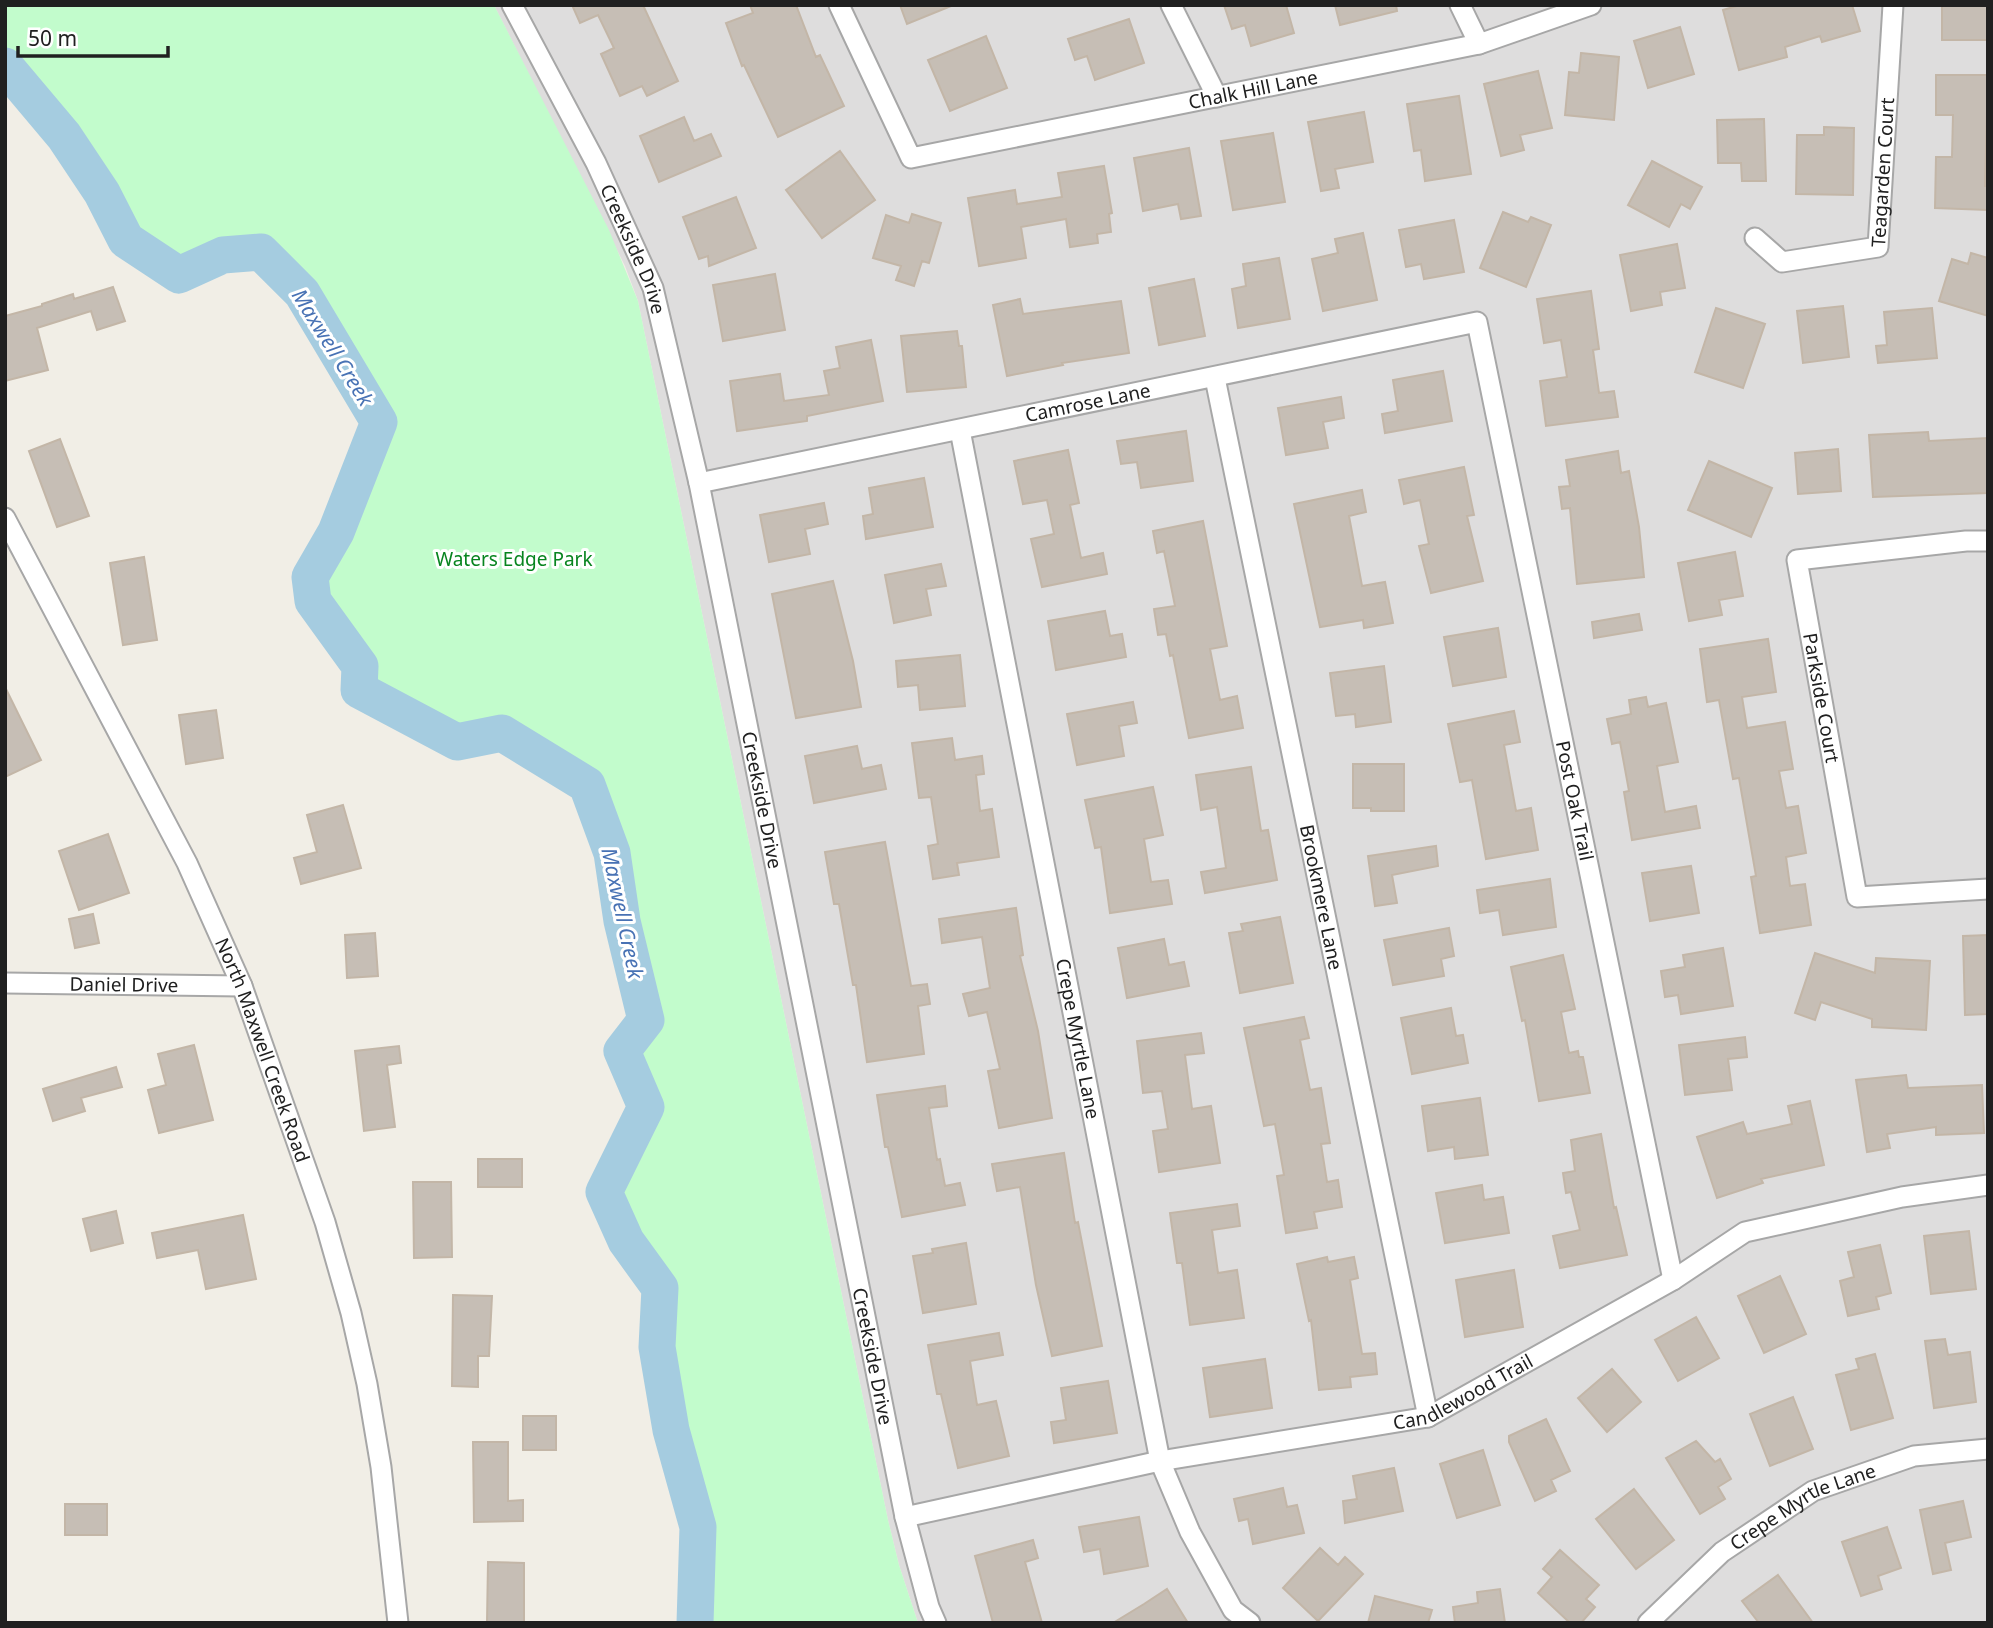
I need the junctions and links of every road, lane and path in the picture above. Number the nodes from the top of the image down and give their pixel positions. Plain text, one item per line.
1 (512, 5) edge
2 (839, 5) edge
3 (1171, 5) edge
4 (1461, 5) edge
5 (1591, 5) edge
6 (1893, 5) edge
7 (1479, 44) junction
8 (1217, 97) junction
9 (1755, 238) dead end
10 (1477, 322) joint
11 (1215, 378) junction
12 (960, 430) junction
13 (699, 483) junction
14 (5, 518) edge
15 (1988, 541) edge
16 (1988, 889) edge
17 (5, 983) edge
18 (242, 986) junction
19 (1988, 1185) edge
20 (1673, 1280) junction
21 (1427, 1417) junction
22 (1988, 1449) edge
23 (1160, 1461) junction
24 (905, 1517) junction
25 (398, 1623) edge
26 (936, 1623) edge
27 (1250, 1623) edge
28 (1648, 1623) edge

1 - 13 street, Creekside Drive
2 - 8 street, Chalk Hill Lane
3 - 8 street
4 - 7 street
5 - 7 street, Chalk Hill Lane
6 - 9 street, Teagarden Court
7 - 8 street, Chalk Hill Lane
10 - 11 street, Camrose Lane
10 - 20 street, Post Oak Trail
11 - 12 street, Camrose Lane
11 - 21 street, Brookmere Lane
12 - 13 street, Camrose Lane
12 - 23 street, Crepe Myrtle Lane
13 - 24 street, Creekside Drive
14 - 18 street, North Maxwell Creek Road
15 - 16 street, Parkside Court
17 - 18 street, Daniel Drive
18 - 25 street, North Maxwell Creek Road
19 - 20 street, Candlewood Trail
20 - 21 street, Candlewood Trail
21 - 23 street, Candlewood Trail
22 - 28 street, Crepe Myrtle Lane
23 - 24 street, Candlewood Trail
23 - 27 street, Crepe Myrtle Lane
24 - 26 street, Creekside Drive

